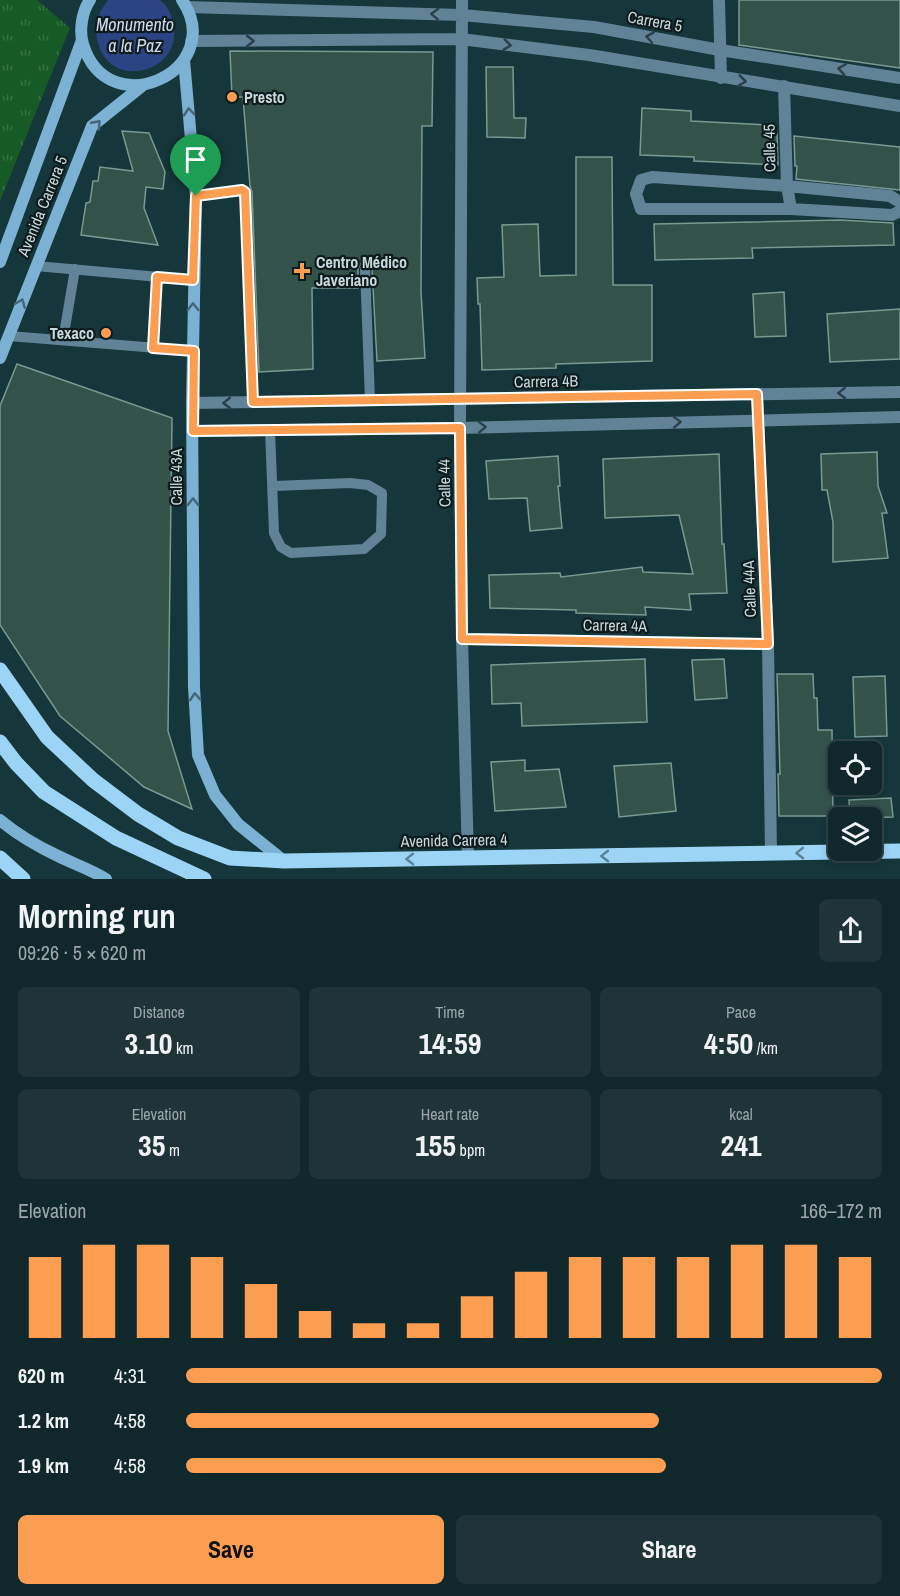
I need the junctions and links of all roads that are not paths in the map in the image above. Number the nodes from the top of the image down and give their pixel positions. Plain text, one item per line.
1 (90, 0) edge
2 (462, 0) edge
3 (719, 0) edge
4 (185, 3) edge
5 (462, 15) junction
6 (461, 39) junction
7 (82, 40) junction
8 (191, 41) junction
9 (720, 50) junction
10 (184, 60) junction
11 (721, 78) junction
12 (900, 78) edge
13 (142, 86) junction
14 (784, 86) junction
15 (900, 106) edge
16 (787, 186) junction
17 (196, 196) junction
18 (900, 202) edge
19 (791, 209) junction
20 (900, 211) edge
21 (0, 262) edge
22 (36, 266) junction
23 (75, 269) junction
24 (365, 269) dead end
25 (157, 277) junction
26 (193, 280) junction
27 (9, 336) junction
28 (63, 340) junction
29 (153, 348) junction
30 (194, 351) junction
31 (0, 357) edge
32 (900, 392) edge
33 (757, 394) junction
34 (460, 399) junction
35 (370, 400) junction
36 (253, 402) junction
37 (192, 403) junction
38 (900, 417) edge
39 (759, 419) junction
40 (460, 428) junction
41 (270, 430) junction
42 (193, 431) junction
43 (274, 486) junction
44 (462, 639) junction
45 (768, 644) junction
46 (0, 670) edge
47 (0, 742) edge
48 (0, 820) edge
49 (900, 851) edge
50 (771, 854) junction
51 (0, 858) edge
52 (468, 858) junction
53 (284, 861) junction
54 (23, 879) edge
55 (106, 879) edge
56 (204, 879) edge

1 - 7 main road, Avenida Carrera 5
2 - 5 street, Calle 44
3 - 9 street
5 -> 4 street, Carrera 5
4 - 8 main road
5 - 6 street, Calle 44
9 -> 5 street, Carrera 5
8 -> 6 street
6 -> 11 street
6 - 34 street, Calle 44
7 - 13 main road
7 - 21 main road, Avenida Carrera 5
8 - 10 main road
9 - 11 street
12 -> 9 street, Carrera 5
10 - 13 main road, Avenida Carrera 5
17 -> 10 main road, Calle 43A
11 -> 14 street
22 -> 13 main road, Avenida Carrera 5
14 - 15 street
14 - 16 street, Calle 45
16 - 18 street
16 - 19 street, Calle 45
16 - 19 street
17 - 26 main road, Calle 43A
17 - 36 lane
19 - 20 street
22 - 23 lane
27 -> 22 main road, Avenida Carrera 5
23 - 25 lane
23 - 28 lane
24 - 35 lane
25 - 26 lane
25 - 29 lane
30 -> 26 main road, Calle 43A
27 - 28 lane
27 - 31 main road, Avenida Carrera 5
28 - 29 lane
29 - 30 lane
30 - 37 main road, Calle 43A
32 -> 33 street, Carrera 4B
33 - 34 street, Carrera 4B
33 - 39 street, Calle 44A
34 - 35 street, Carrera 4B
34 - 40 street, Calle 44
35 - 36 street, Carrera 4B
36 -> 37 street, Carrera 4B
37 - 42 main road, Calle 43A
38 - 39 street
40 -> 39 street
39 - 45 street, Calle 44A
40 - 41 street
40 - 44 street, Calle 44
41 - 42 street
41 - 43 lane
53 -> 42 main road, Calle 43A
43 - 43 lane
44 - 45 street, Carrera 4A
44 - 52 street, Calle 44
45 - 50 street, Calle 44A
46 - 53 main road, Avenida Carrera 4
47 - 56 main road
48 - 55 main road
49 -> 50 main road, Avenida Carrera 4
50 -> 52 main road, Avenida Carrera 4
51 - 54 main road
52 -> 53 main road, Avenida Carrera 4

